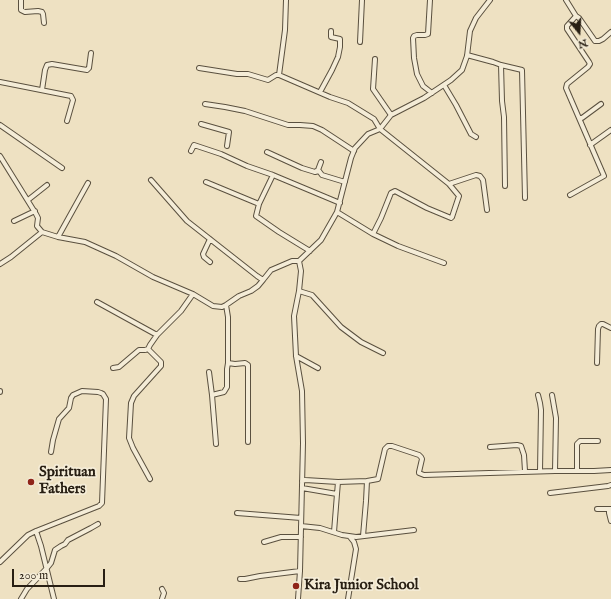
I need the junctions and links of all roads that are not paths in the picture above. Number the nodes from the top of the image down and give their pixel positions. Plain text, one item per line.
1 (21, 0) edge
2 (286, 0) edge
3 (362, 0) edge
4 (430, 0) edge
5 (490, 0) edge
6 (566, 0) edge
7 (576, 16) junction
8 (44, 23) dead end
9 (331, 30) dead end
10 (611, 32) edge
11 (360, 42) dead end
12 (91, 53) dead end
13 (467, 55) junction
14 (375, 59) dead end
15 (501, 65) junction
16 (199, 68) dead end
17 (279, 75) junction
18 (0, 82) edge
19 (444, 85) junction
20 (42, 90) junction
21 (320, 92) junction
22 (432, 93) junction
23 (205, 104) dead end
24 (601, 104) dead end
25 (391, 115) junction
26 (579, 118) junction
27 (67, 121) dead end
28 (201, 124) dead end
29 (0, 125) edge
30 (380, 129) junction
31 (611, 130) edge
32 (476, 137) dead end
33 (590, 144) junction
34 (227, 146) dead end
35 (191, 151) dead end
36 (354, 151) junction
37 (267, 152) dead end
38 (0, 156) edge
39 (321, 162) dead end
40 (62, 168) dead end
41 (315, 172) junction
42 (272, 175) junction
43 (151, 180) dead end
44 (206, 182) dead end
45 (345, 182) junction
46 (88, 183) dead end
47 (449, 184) junction
48 (48, 185) dead end
49 (391, 186) dead end
50 (505, 186) dead end
51 (395, 191) junction
52 (570, 195) dead end
53 (525, 198) dead end
54 (28, 200) junction
55 (259, 204) junction
56 (340, 204) junction
57 (34, 210) junction
58 (487, 210) dead end
59 (338, 212) junction
60 (14, 221) dead end
61 (42, 232) junction
62 (374, 234) junction
63 (58, 237) junction
64 (210, 239) junction
65 (310, 251) junction
66 (298, 261) junction
67 (210, 262) dead end
68 (444, 263) dead end
69 (0, 264) edge
70 (263, 280) junction
71 (299, 291) junction
72 (193, 294) junction
73 (97, 302) dead end
74 (226, 305) junction
75 (611, 328) edge
76 (157, 335) junction
77 (148, 349) junction
78 (384, 353) dead end
79 (296, 356) junction
80 (228, 363) junction
81 (597, 363) dead end
82 (113, 368) dead end
83 (318, 368) dead end
84 (208, 372) dead end
85 (212, 395) junction
86 (538, 395) dead end
87 (552, 395) dead end
88 (598, 441) dead end
89 (248, 442) dead end
90 (216, 444) dead end
91 (490, 447) dead end
92 (51, 452) dead end
93 (555, 470) junction
94 (611, 470) edge
95 (525, 471) junction
96 (540, 471) junction
97 (577, 471) junction
98 (150, 479) dead end
99 (302, 481) junction
100 (338, 482) junction
101 (367, 482) junction
102 (611, 485) edge
103 (302, 488) junction
104 (550, 493) dead end
105 (337, 494) junction
106 (597, 509) dead end
107 (610, 509) edge
108 (237, 513) dead end
109 (301, 518) junction
110 (611, 521) edge
111 (98, 524) dead end
112 (301, 526) junction
113 (36, 530) junction
114 (414, 530) dead end
115 (334, 532) junction
116 (363, 536) junction
117 (300, 537) junction
118 (350, 537) junction
119 (264, 542) dead end
120 (0, 562) edge
121 (47, 568) junction
122 (300, 571) junction
123 (240, 579) dead end
124 (162, 589) dead end
125 (21, 599) edge
126 (54, 599) edge
127 (162, 599) edge
128 (298, 599) edge
129 (348, 599) edge

1 - 8 street
2 - 17 street
3 - 11 street
4 - 22 street
5 - 13 street
6 - 7 street
7 - 10 street
7 - 26 street
9 - 21 street
12 - 20 street
13 - 15 street
13 - 19 street
14 - 25 street
15 - 50 street
15 - 53 street
16 - 17 street
17 - 21 street
18 - 20 street
19 - 22 street
19 - 32 street
20 - 27 street
21 - 30 street
22 - 25 street
23 - 36 street
24 - 26 street
25 - 30 street
26 - 33 street
28 - 34 street
29 - 40 street
30 - 36 street
30 - 47 street
31 - 33 street
33 - 52 street
35 - 42 street
36 - 45 street
37 - 41 street
38 - 54 street
39 - 41 street
41 - 45 street
42 - 55 street
42 - 56 street
43 - 64 street
44 - 55 street
45 - 56 street
46 - 63 street
47 - 51 street
47 - 58 street
48 - 54 street
49 - 51 street
51 - 62 street
54 - 57 street
55 - 65 street
56 - 59 street
57 - 60 street
57 - 61 street
59 - 62 street
59 - 65 street
61 - 63 street
61 - 69 street
62 - 68 street
63 - 72 street
64 - 67 street
64 - 70 street
65 - 66 street
66 - 70 street
66 - 71 street
70 - 74 street
71 - 78 street
71 - 79 street
72 - 74 street
72 - 76 street
73 - 76 street
74 - 80 street
75 - 81 street
76 - 77 street
77 - 82 street
77 - 98 street
79 - 83 street
79 - 99 street
80 - 85 street
80 - 89 street
84 - 85 street
85 - 90 street
86 - 96 street
87 - 93 street
88 - 97 street
91 - 95 street
92 - 113 street
93 - 96 street
93 - 97 street
94 - 97 street
95 - 96 street
95 - 101 street
99 - 100 street
99 - 103 street
100 - 101 street
100 - 105 street
101 - 116 street
102 - 104 street
103 - 105 street
103 - 109 street
105 - 115 street
106 - 107 street
107 - 110 street
108 - 109 street
109 - 112 street
111 - 121 street
112 - 115 street
112 - 117 street
113 - 120 street
113 - 121 street
114 - 116 street
115 - 118 street
116 - 118 street
117 - 119 street
117 - 122 street
118 - 129 street
121 - 125 street
121 - 126 street
122 - 123 street
122 - 128 street
124 - 127 street

